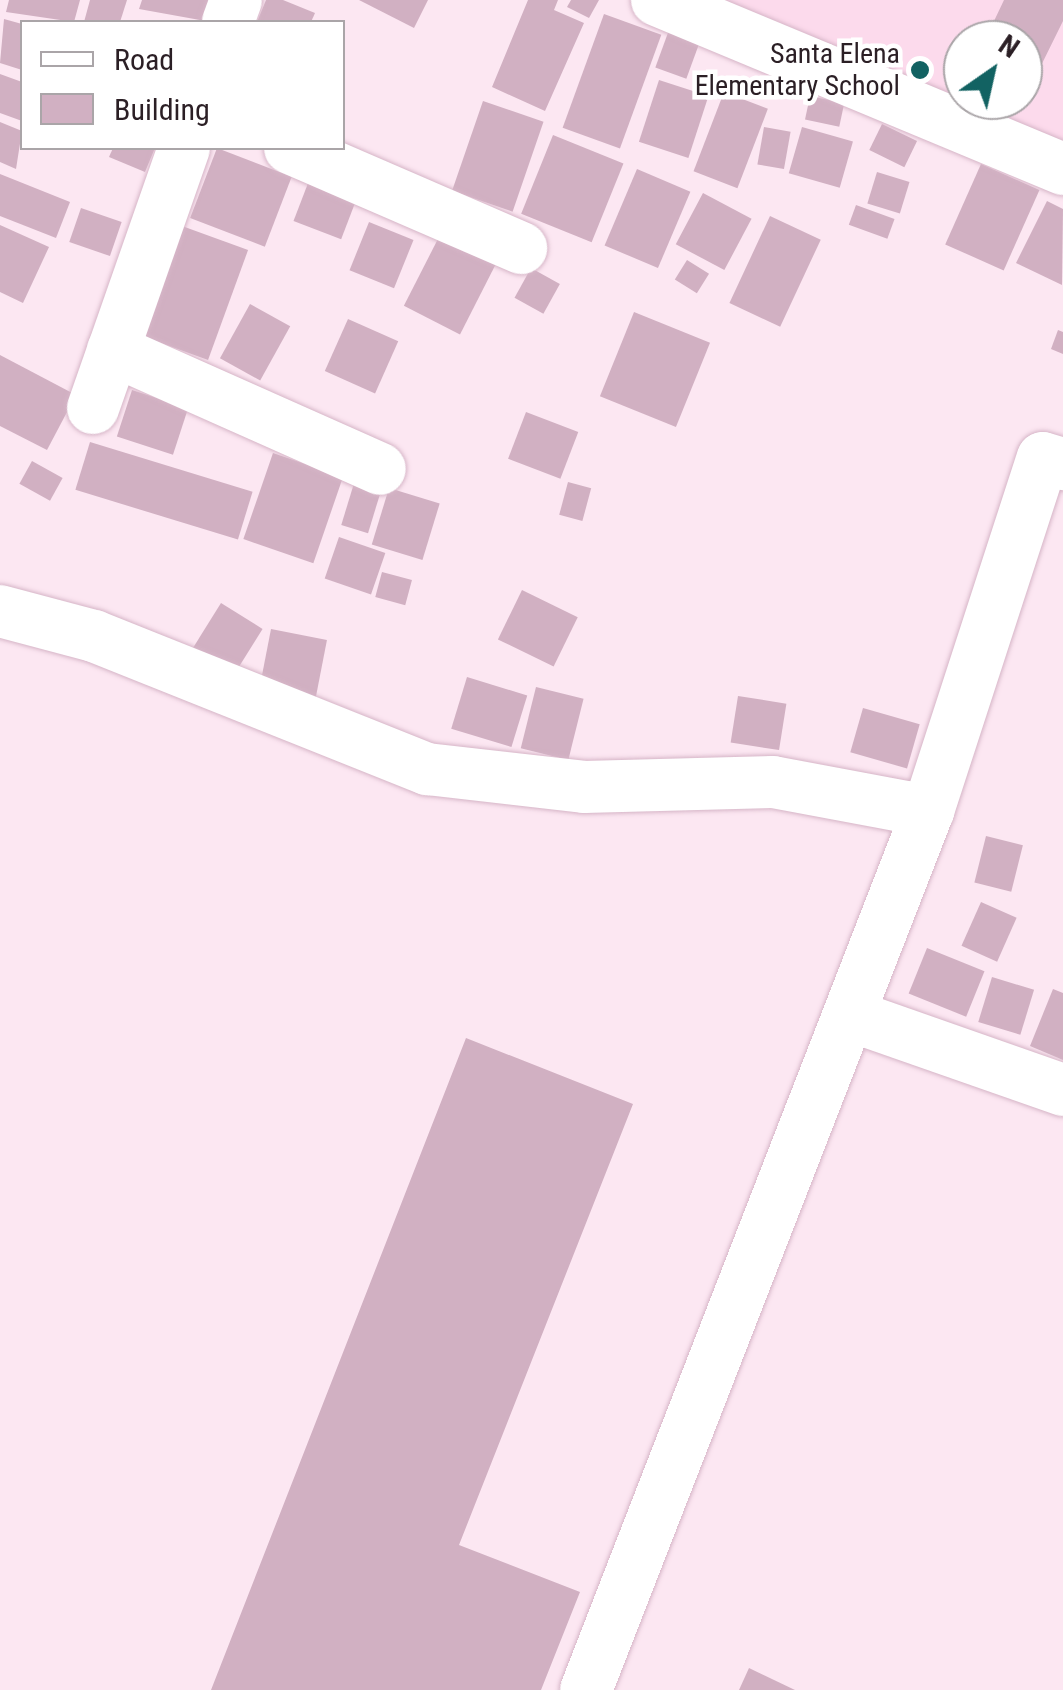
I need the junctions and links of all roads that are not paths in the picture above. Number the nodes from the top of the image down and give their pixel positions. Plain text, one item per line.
1 (658, 0) edge
2 (183, 150) edge
3 (295, 150) edge
4 (1063, 169) edge
5 (521, 248) dead end
6 (113, 350) junction
7 (93, 408) dead end
8 (1063, 464) edge
9 (380, 468) dead end
10 (0, 611) edge
11 (928, 811) junction
12 (852, 1016) junction
13 (1063, 1090) edge
14 (586, 1690) edge

1 - 4 street
2 - 6 street
3 - 5 street
6 - 7 street
6 - 9 street
8 - 11 street
10 - 11 street
11 - 12 street
12 - 13 street
12 - 14 street

